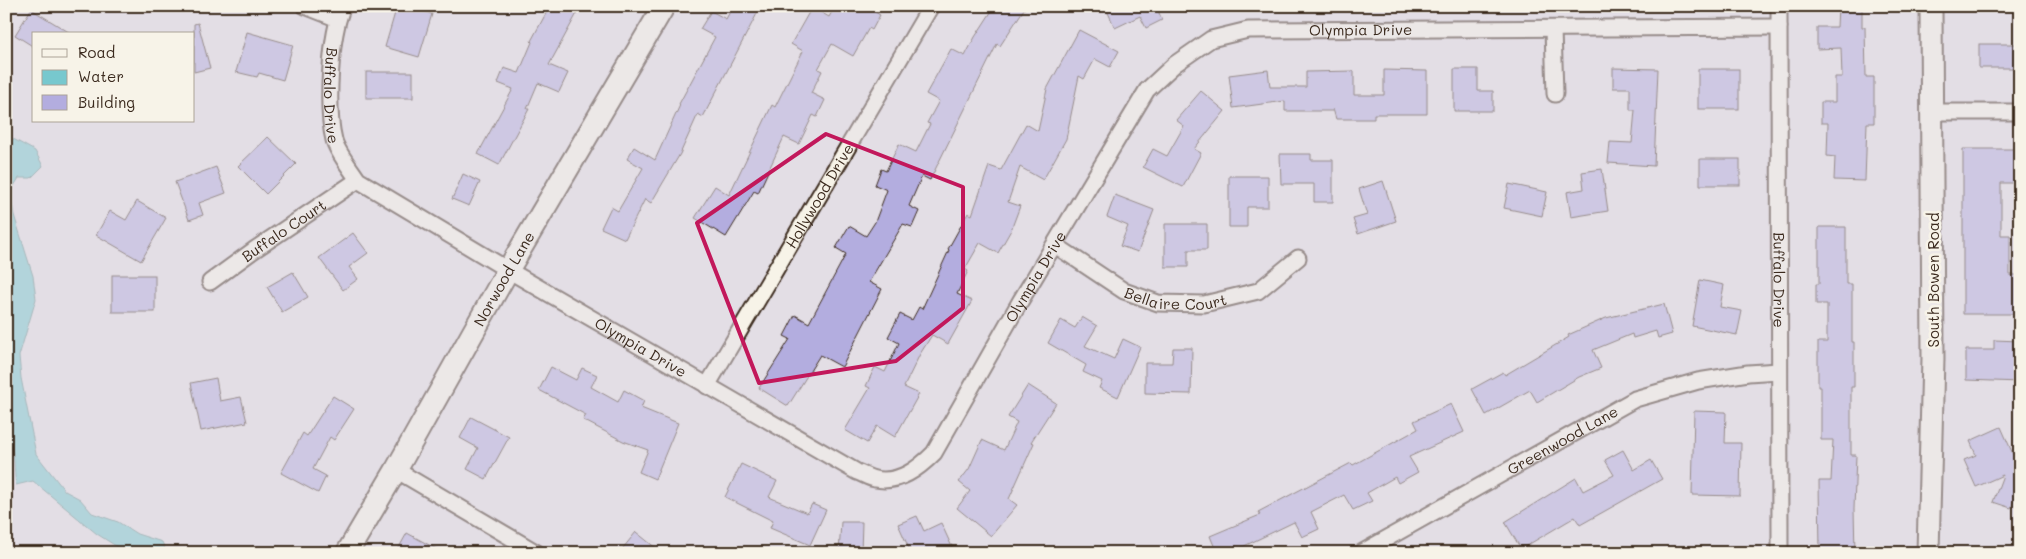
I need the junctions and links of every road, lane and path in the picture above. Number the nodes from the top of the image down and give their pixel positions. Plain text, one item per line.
1 (305, 6) edge
2 (664, 6) edge
3 (931, 6) edge
4 (1779, 6) edge
5 (1931, 6) edge
6 (341, 12) edge
7 (1779, 27) junction
8 (1553, 28) junction
9 (1555, 94) dead end
10 (1932, 112) junction
11 (2020, 112) edge
12 (358, 180) junction
13 (1055, 245) junction
14 (1298, 258) dead end
15 (508, 270) junction
16 (210, 282) dead end
17 (1779, 371) junction
18 (707, 386) junction
19 (396, 470) junction
20 (346, 553) edge
21 (537, 553) edge
22 (1361, 553) edge
23 (1780, 553) edge
24 (1928, 553) edge

1 - 6 street
2 - 15 street, Norwood Lane
3 - 18 street, Hollywood Drive
4 - 7 street, Buffalo Drive
5 - 10 street, South Bowen Road
6 - 12 street, Buffalo Drive
7 - 8 street, Olympia Drive
7 - 17 street, Buffalo Drive
8 - 9 street
8 - 13 street, Olympia Drive
10 - 11 street
10 - 24 street, South Bowen Road
12 - 15 street, Olympia Drive
12 - 16 street, Buffalo Court
13 - 14 street, Bellaire Court
13 - 18 street, Olympia Drive
15 - 18 street, Olympia Drive
15 - 19 street, Norwood Lane
17 - 22 street, Greenwood Lane
17 - 23 street, Buffalo Drive
19 - 20 street, Norwood Lane
19 - 21 street

